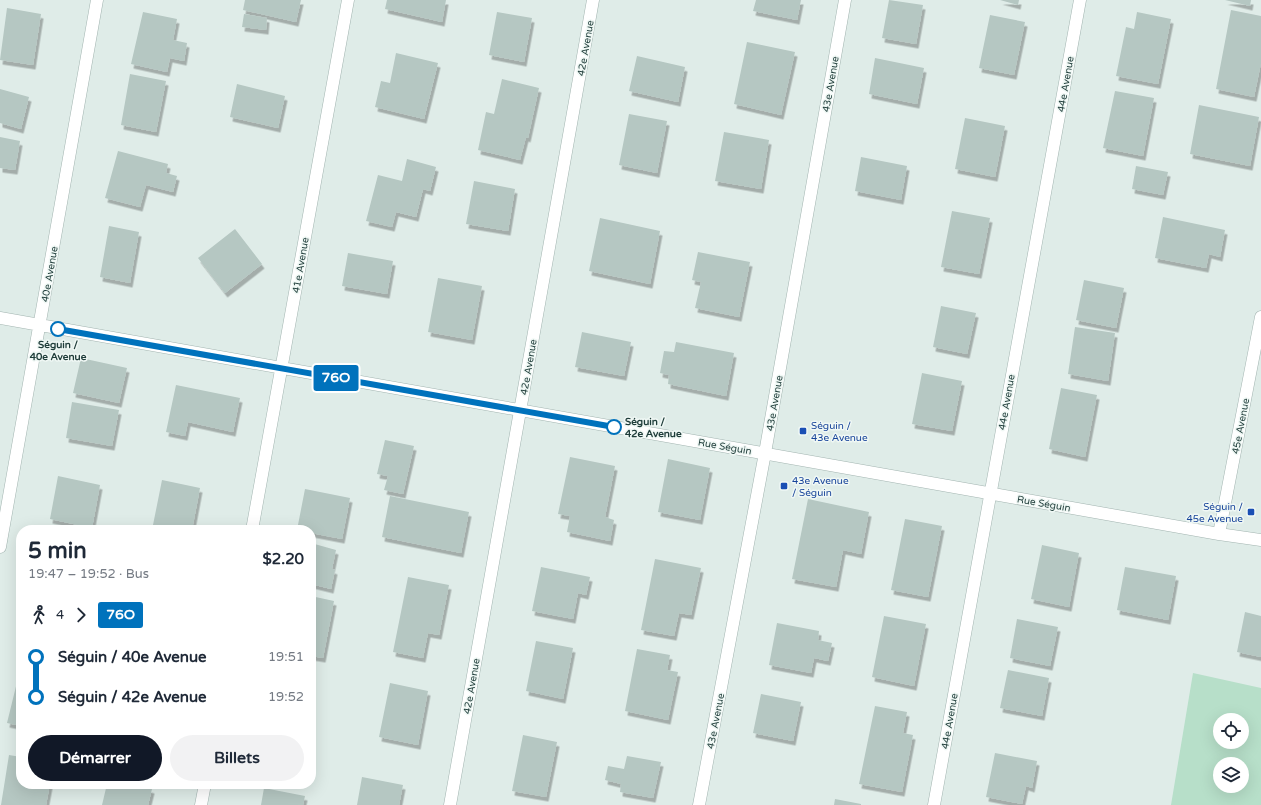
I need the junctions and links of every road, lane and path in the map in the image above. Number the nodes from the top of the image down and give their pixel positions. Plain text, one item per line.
1 (97, 0) edge
2 (348, 0) edge
3 (593, 0) edge
4 (845, 0) edge
5 (1080, 0) edge
6 (1261, 317) edge
7 (0, 318) edge
8 (40, 325) junction
9 (281, 368) junction
10 (520, 410) junction
11 (765, 454) junction
12 (990, 493) junction
13 (253, 525) edge
14 (1219, 534) junction
15 (1261, 540) edge
16 (0, 547) edge
17 (204, 789) edge
18 (201, 805) edge
19 (450, 805) edge
20 (699, 805) edge
21 (934, 805) edge

1 - 8 street, 40e Avenue
2 - 9 street, 41e Avenue
3 - 10 street, 42e Avenue
4 - 11 street, 43e Avenue
5 - 12 street, 44e Avenue
6 - 14 street, 45e Avenue
7 - 8 street, Rue Séguin
8 - 9 street, Rue Séguin
8 - 16 street, 40e Avenue
9 - 10 street, Rue Séguin
9 - 13 street, 41e Avenue
10 - 11 street, Rue Séguin
10 - 19 street, 42e Avenue
11 - 12 street, Rue Séguin
11 - 20 street, 43e Avenue
12 - 14 street, Rue Séguin
12 - 21 street, 44e Avenue
14 - 15 street, Rue Séguin
17 - 18 street

